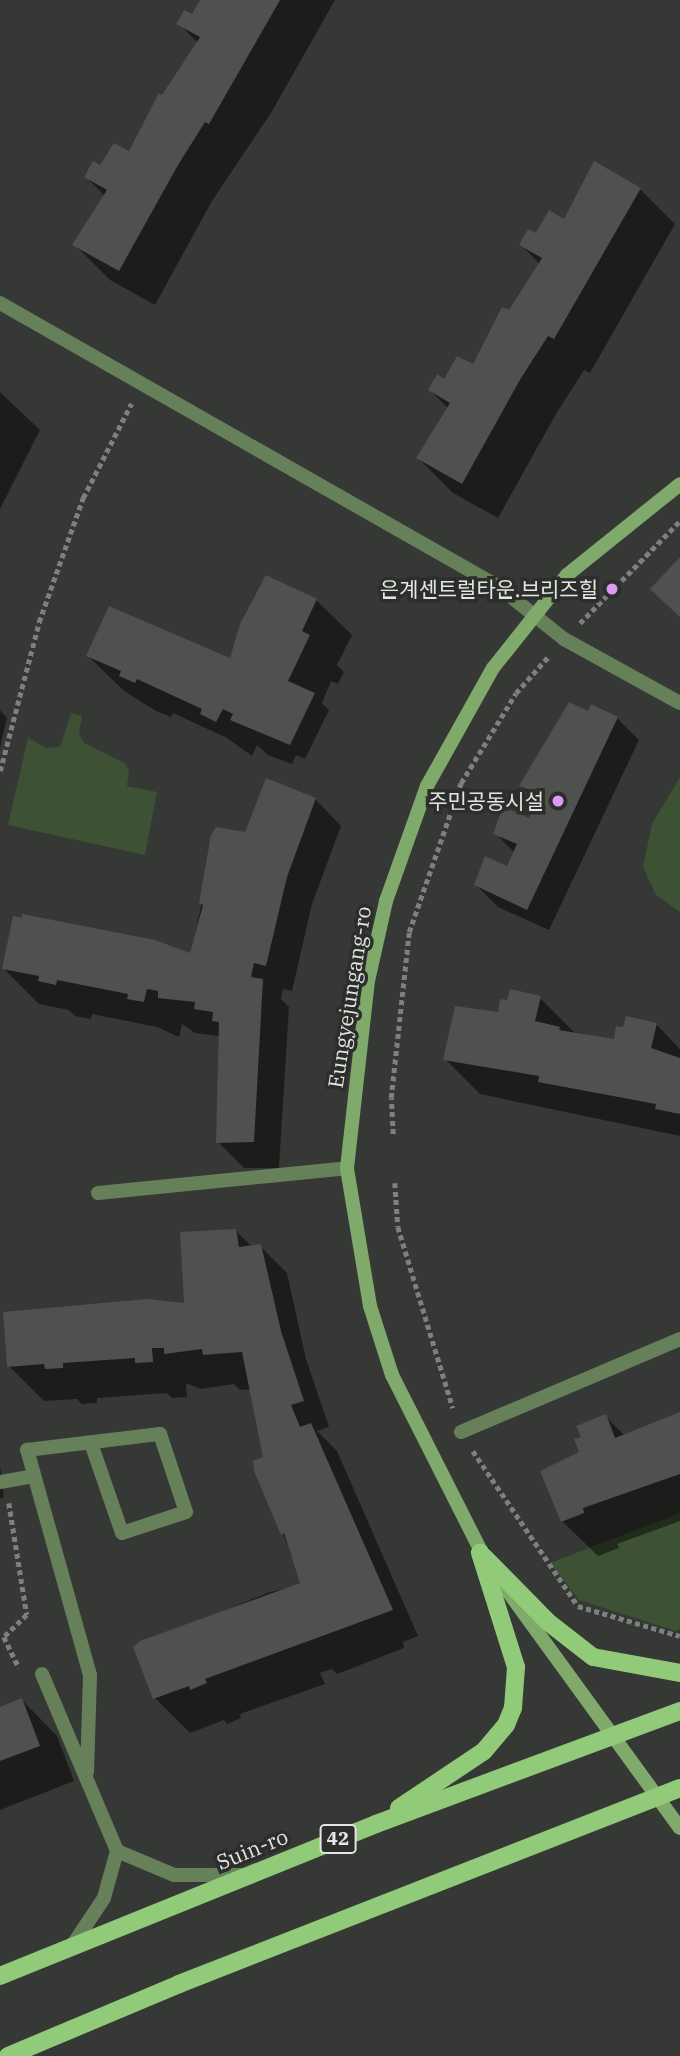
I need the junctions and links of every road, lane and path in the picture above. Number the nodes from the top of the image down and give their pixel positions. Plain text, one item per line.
1 (0, 303) edge
2 (142, 381) junction
3 (680, 484) edge
4 (680, 521) edge
5 (536, 612) junction
6 (564, 639) junction
7 (680, 703) edge
8 (0, 771) edge
9 (393, 1134) dead end
10 (347, 1167) junction
11 (98, 1193) dead end
12 (680, 1339) edge
13 (461, 1432) dead end
14 (91, 1443) junction
15 (33, 1476) junction
16 (3, 1482) edge
17 (481, 1553) junction
18 (680, 1673) edge
19 (22, 1674) dead end
20 (42, 1674) dead end
21 (680, 1711) edge
22 (614, 1739) junction
23 (87, 1772) junction
24 (680, 1788) edge
25 (657, 1796) junction
26 (376, 1824) junction
27 (680, 1828) edge
28 (117, 1851) junction
29 (249, 1875) junction
30 (72, 1946) junction
31 (0, 1976) edge
32 (8, 2056) edge

1 - 2 street
2 - 5 street
2 - 8 path
3 - 5 street, Eungyejungang-ro
4 - 6 path
5 - 6 street
5 - 10 street, Eungyejungang-ro
6 - 7 street
6 - 9 path
10 - 11 street
10 - 17 street, Eungyejungang-ro
12 - 13 street
14 - 14 street
14 - 15 street
15 - 16 street
15 - 23 street
16 - 19 path
17 - 18 main road
17 - 22 street, Eungyejungang-ro
17 - 26 main road
20 - 23 street
21 - 22 main road, Suin-ro / 42
22 - 25 street, Eungyejungang-ro
22 - 26 main road, Suin-ro / 42
23 - 28 street
24 - 25 main road
25 - 27 street
25 - 32 main road
26 - 29 main road, Suin-ro / 42
28 - 29 street
28 - 30 street
29 - 30 main road, Suin-ro / 42
30 - 31 main road, Suin-ro / 42

